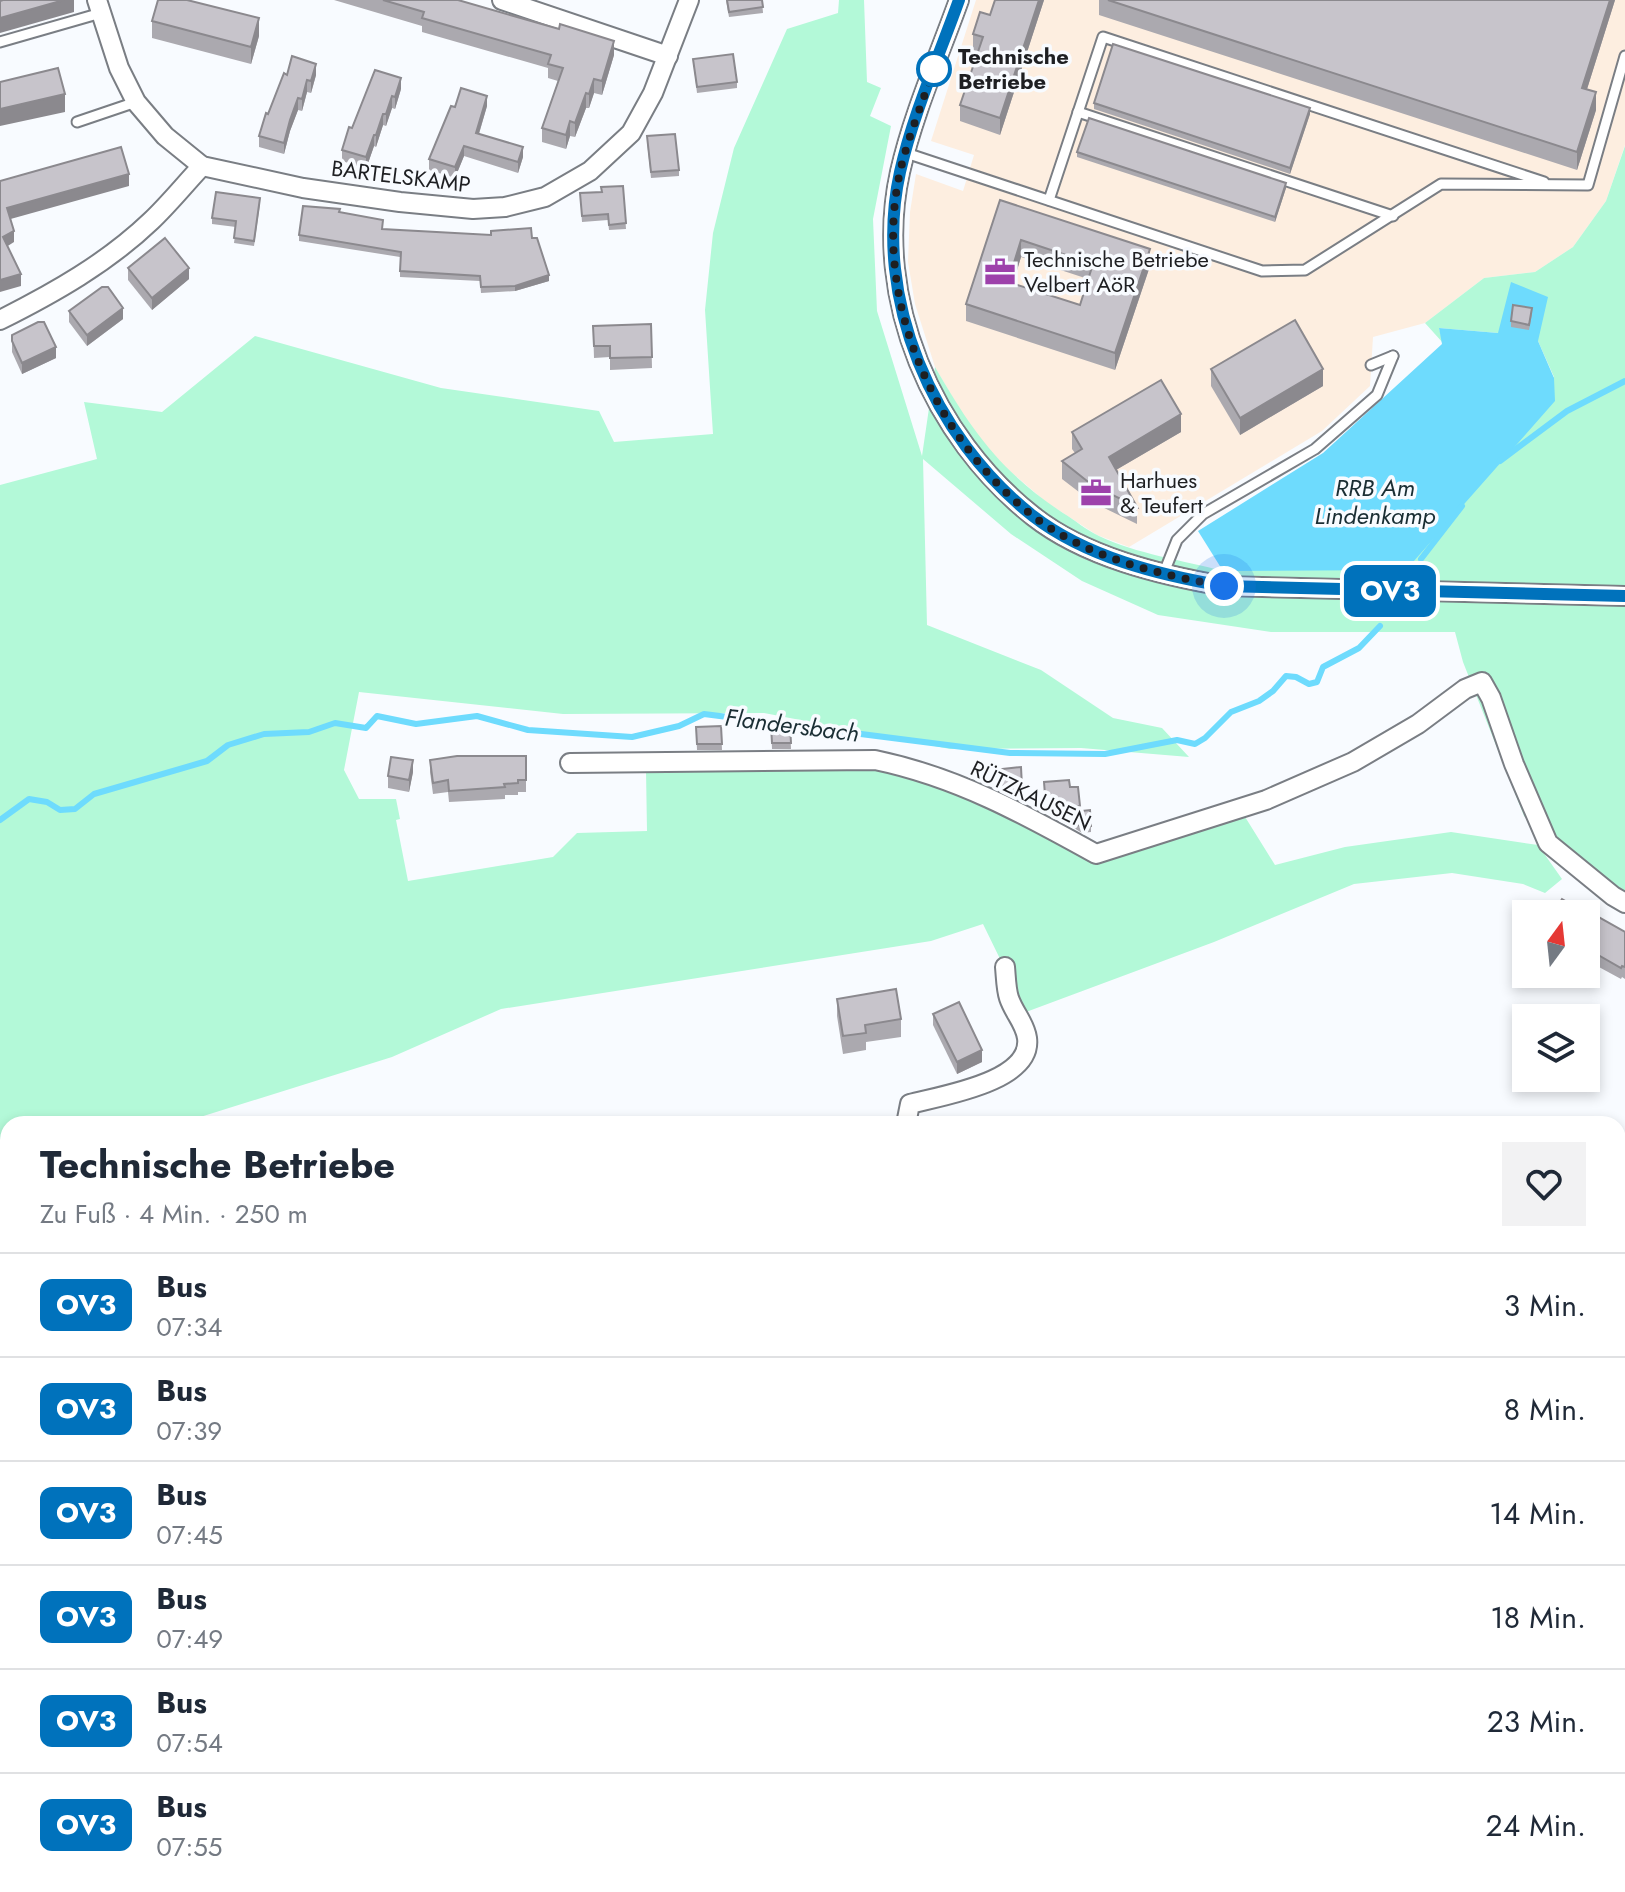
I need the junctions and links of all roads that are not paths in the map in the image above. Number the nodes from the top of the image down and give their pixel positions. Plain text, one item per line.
1 (502, 0) edge
2 (689, 0) edge
3 (959, 0) edge
4 (99, 7) edge
5 (0, 42) edge
6 (668, 56) junction
7 (1625, 56) edge
8 (136, 102) junction
9 (1078, 112) junction
10 (77, 122) dead end
11 (906, 153) junction
12 (202, 166) junction
13 (1553, 185) junction
14 (1049, 200) junction
15 (1393, 216) junction
16 (0, 320) edge
17 (1371, 365) dead end
18 (1163, 575) junction
19 (1625, 596) edge
20 (570, 763) dead end
21 (1625, 903) edge
22 (1005, 967) dead end
23 (908, 1116) edge

1 - 6 street
2 - 6 street, BARTELSKAMP
3 - 11 street
4 - 5 lane
4 - 8 street, BARTELSKAMP
6 - 12 street, BARTELSKAMP
7 - 13 lane
8 - 10 lane
8 - 12 street, BARTELSKAMP
9 - 13 lane
9 - 14 lane
9 - 15 lane
11 - 14 lane
11 - 18 street
12 - 16 street
13 - 15 lane
14 - 15 lane
17 - 18 lane
18 - 19 street
20 - 21 street, RÜTZKAUSEN
22 - 23 street

